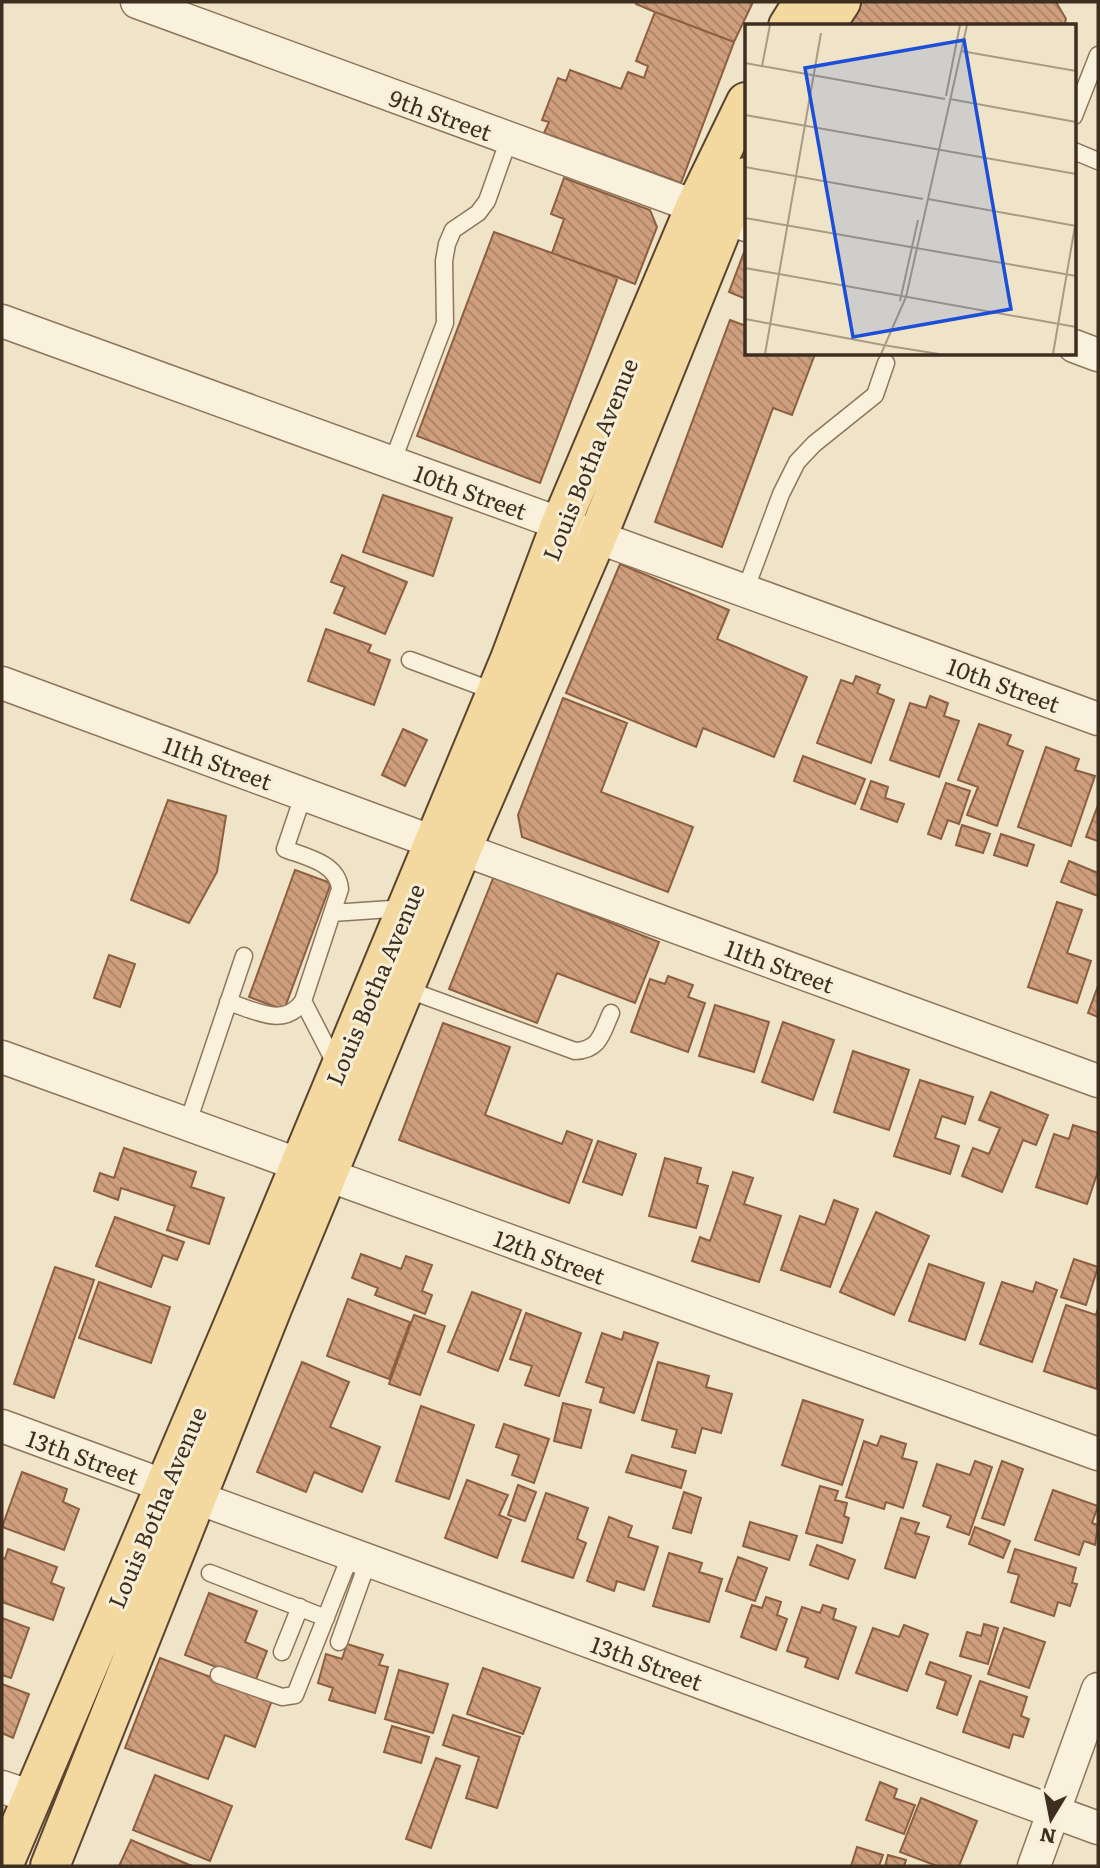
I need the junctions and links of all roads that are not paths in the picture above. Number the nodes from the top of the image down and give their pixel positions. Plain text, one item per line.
1 (137, 2) edge
2 (803, 2) edge
3 (841, 2) edge
4 (789, 24) edge
5 (826, 24) edge
6 (1098, 55) edge
7 (1076, 111) edge
8 (745, 112) edge
9 (509, 139) junction
10 (1076, 152) edge
11 (1098, 161) edge
12 (745, 180) edge
13 (723, 216) edge
14 (2, 321) edge
15 (1076, 347) edge
16 (1098, 355) edge
17 (886, 363) dead end
18 (392, 463) junction
19 (561, 523) junction
20 (598, 536) junction
21 (746, 591) junction
22 (410, 660) dead end
23 (2, 684) edge
24 (496, 692) junction
25 (1098, 719) edge
26 (304, 793) junction
27 (448, 846) junction
28 (406, 908) junction
29 (332, 913) junction
30 (244, 956) dead end
31 (406, 989) junction
32 (303, 1001) junction
33 (229, 1002) junction
34 (611, 1013) dead end
35 (2, 1057) edge
36 (338, 1069) junction
37 (1098, 1081) edge
38 (187, 1125) junction
39 (314, 1170) junction
40 (2, 1426) edge
41 (1098, 1454) edge
42 (180, 1491) junction
43 (360, 1557) junction
44 (210, 1573) dead end
45 (300, 1607) junction
46 (326, 1618) junction
47 (339, 1642) dead end
48 (282, 1652) dead end
49 (219, 1675) dead end
50 (1098, 1689) edge
51 (17, 1792) edge
52 (1054, 1812) junction
53 (1098, 1828) edge
54 (3, 1866) edge
55 (50, 1866) edge
56 (1034, 1866) edge

1 - 9 street, 9th Street
2 - 4 main road
3 - 5 main road
6 - 7 lane
8 - 13 main road, Louis Botha Avenue
9 - 13 street, 9th Street
9 - 18 lane
10 - 11 lane
12 - 13 main road, Louis Botha Avenue
13 - 19 main road, Louis Botha Avenue
13 - 20 main road, Louis Botha Avenue
14 - 18 street, 10th Street
15 - 16 street
17 - 21 lane
18 - 19 street, 10th Street
19 - 20 street, 10th Street
19 - 24 main road, Louis Botha Avenue
20 - 21 street, 10th Street
20 - 27 main road, Louis Botha Avenue
21 - 25 street, 10th Street
22 - 24 lane
23 - 26 street, 11th Street
24 - 27 main road, Louis Botha Avenue
26 - 27 street, 11th Street
26 - 29 lane
27 - 28 main road, Louis Botha Avenue
27 - 31 main road, Louis Botha Avenue
27 - 37 street, 11th Street
28 - 29 lane
28 - 36 main road, Louis Botha Avenue
29 - 32 lane
30 - 33 lane
31 - 34 lane
31 - 39 main road, Louis Botha Avenue
32 - 33 lane
32 - 36 lane
33 - 38 lane
35 - 38 street, 12th Street
36 - 39 main road, Louis Botha Avenue
38 - 39 street, 12th Street
39 - 41 street, 12th Street
39 - 42 main road, Louis Botha Avenue
40 - 42 street, 13th Street
42 - 43 street, 13th Street
42 - 51 main road, Louis Botha Avenue
42 - 55 main road, Louis Botha Avenue
43 - 46 lane
43 - 47 lane
43 - 52 street, 13th Street
44 - 45 lane
45 - 46 lane
45 - 48 lane
46 - 49 lane
50 - 52 street
51 - 54 main road, Louis Botha Avenue
52 - 53 street, 13th Street
52 - 56 street

